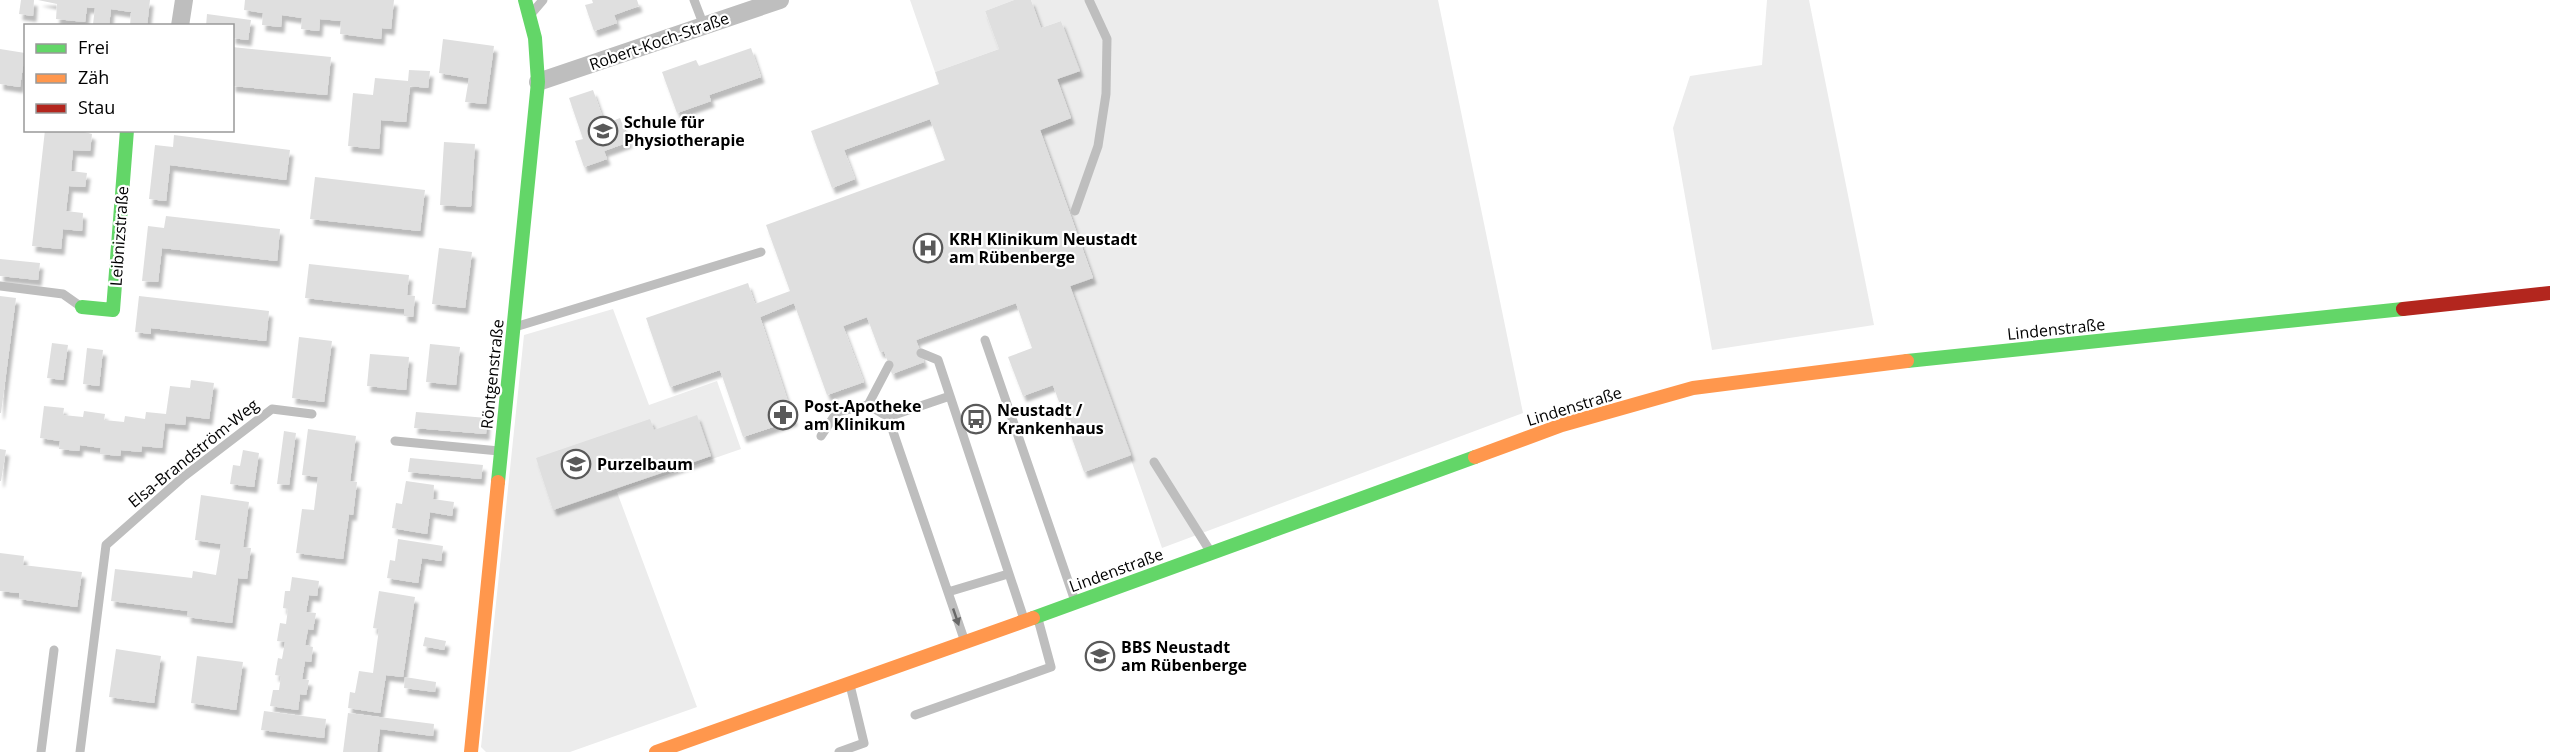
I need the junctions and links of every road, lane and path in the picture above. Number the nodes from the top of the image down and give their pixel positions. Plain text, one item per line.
1 (184, 0) edge
2 (525, 0) edge
3 (543, 0) edge
4 (694, 0) edge
5 (780, 0) edge
6 (1089, 0) edge
7 (530, 16) junction
8 (180, 24) edge
9 (704, 26) junction
10 (538, 82) junction
11 (127, 132) edge
12 (1075, 211) dead end
13 (761, 252) dead end
14 (0, 286) edge
15 (2550, 293) edge
16 (82, 307) joint
17 (513, 328) junction
18 (985, 340) dead end
19 (921, 352) dead end
20 (889, 365) dead end
21 (950, 396) junction
22 (868, 405) junction
23 (312, 414) dead end
24 (888, 417) junction
25 (821, 436) dead end
26 (395, 441) dead end
27 (501, 451) junction
28 (1154, 462) dead end
29 (1211, 553) junction
30 (1008, 574) junction
31 (948, 592) junction
32 (1076, 602) junction
33 (1031, 619) junction
34 (964, 642) junction
35 (54, 650) dead end
36 (849, 683) junction
37 (915, 715) dead end
38 (40, 752) edge
39 (80, 752) edge
40 (471, 752) edge
41 (656, 752) edge
42 (838, 752) edge

1 - 8 street
2 - 7 street, Röntgenstraße
3 - 7 lane
4 - 9 lane
5 - 9 street, Robert-Koch-Straße
6 - 12 lane
7 - 10 street, Röntgenstraße
9 - 10 street, Robert-Koch-Straße
10 - 17 street, Röntgenstraße
11 - 16 street, Leibnizstraße
13 - 17 lane
14 - 16 lane
15 - 29 street, Lindenstraße
17 - 27 street, Röntgenstraße
18 - 32 lane
19 - 21 lane
20 - 22 lane
21 - 24 lane
21 - 30 lane
22 - 24 lane
22 - 25 lane
23 - 39 lane, Elsa-Brandström-Weg
24 - 31 lane
26 - 27 lane
27 - 40 street, Röntgenstraße
28 - 29 lane
29 - 32 street, Lindenstraße
30 - 31 lane
30 - 33 lane
31 -> 34 lane
32 - 33 street, Lindenstraße
33 - 34 street, Lindenstraße
33 - 37 lane
34 - 36 street, Lindenstraße
35 - 38 lane
36 - 41 street, Lindenstraße
36 - 42 lane

